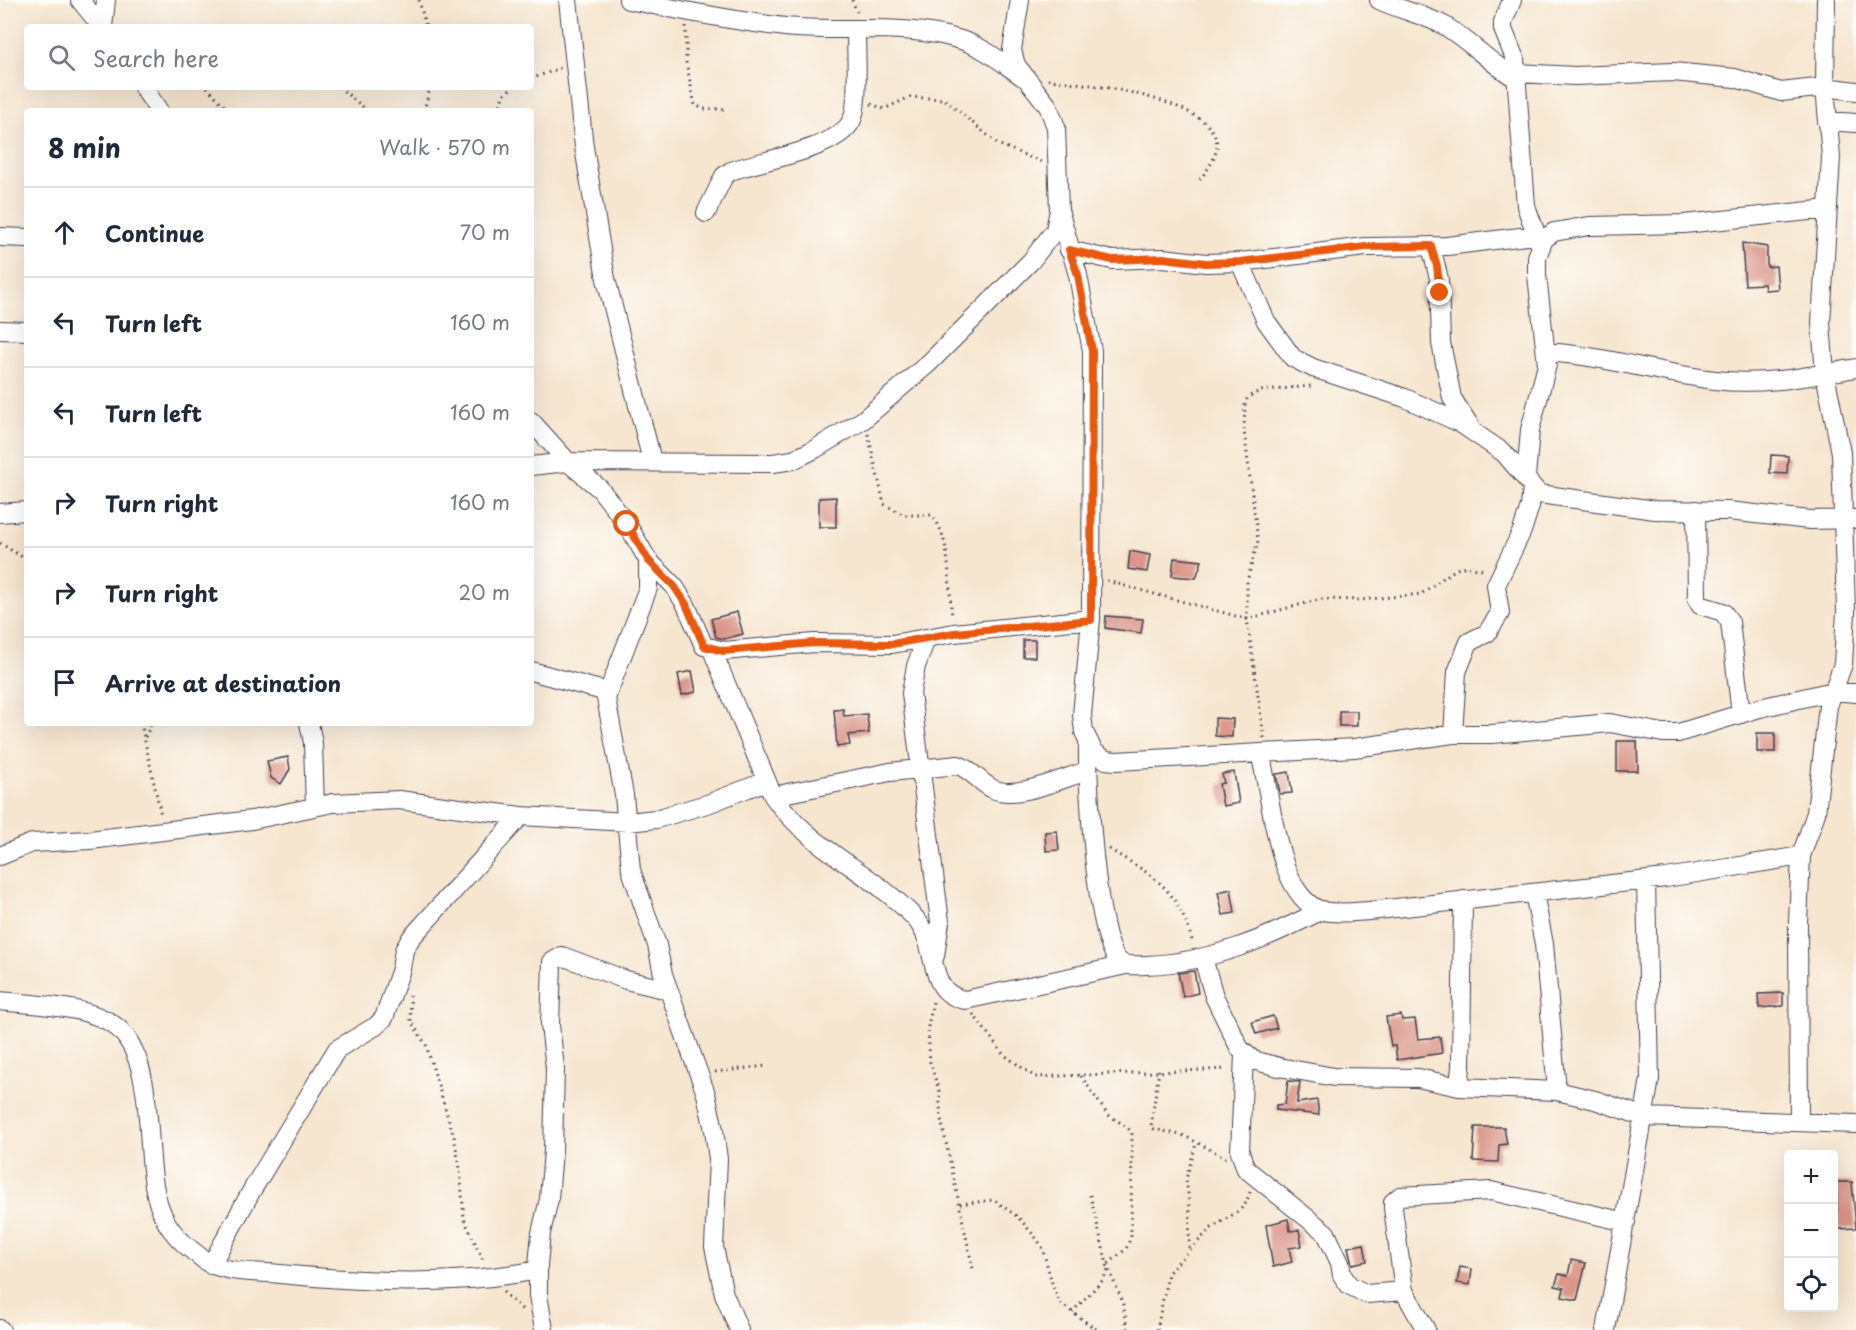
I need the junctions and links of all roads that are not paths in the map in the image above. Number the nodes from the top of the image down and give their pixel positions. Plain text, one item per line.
1 (80, 0) edge
2 (106, 0) edge
3 (568, 0) edge
4 (628, 0) edge
5 (1020, 0) edge
6 (1379, 0) edge
7 (1512, 0) edge
8 (1826, 0) edge
9 (100, 24) edge
10 (102, 24) edge
11 (856, 29) junction
12 (1517, 76) junction
13 (1025, 78) junction
14 (1825, 87) junction
15 (145, 90) edge
16 (1856, 91) edge
17 (157, 108) edge
18 (1827, 121) junction
19 (1856, 123) edge
20 (1828, 209) junction
21 (1059, 210) junction
22 (706, 213) dead end
23 (0, 237) edge
24 (24, 238) edge
25 (1537, 240) junction
26 (1431, 246) junction
27 (1069, 250) junction
28 (1240, 262) junction
29 (0, 330) edge
30 (24, 331) edge
31 (1547, 352) junction
32 (1856, 368) edge
33 (1825, 374) junction
34 (534, 424) edge
35 (1472, 430) junction
36 (652, 461) junction
37 (568, 462) junction
38 (534, 466) edge
39 (1529, 482) junction
40 (1696, 510) junction
41 (24, 511) edge
42 (0, 513) edge
43 (1849, 519) edge
44 (648, 560) junction
45 (1091, 620) junction
46 (926, 639) junction
47 (712, 650) junction
48 (534, 672) edge
49 (1833, 691) junction
50 (608, 692) junction
51 (1856, 693) edge
52 (1741, 714) junction
53 (310, 726) edge
54 (1453, 734) junction
55 (1088, 742) junction
56 (1263, 754) junction
57 (921, 769) junction
58 (1088, 771) junction
59 (769, 789) junction
60 (315, 807) junction
61 (521, 816) junction
62 (628, 822) junction
63 (0, 856) edge
64 (1801, 856) junction
65 (1646, 880) junction
66 (1534, 893) junction
67 (1463, 900) junction
68 (1322, 910) junction
69 (1201, 959) junction
70 (1126, 965) junction
71 (936, 970) junction
72 (668, 990) junction
73 (0, 1001) edge
74 (1243, 1060) junction
75 (1459, 1087) junction
76 (1557, 1092) junction
77 (1645, 1118) junction
78 (1799, 1122) junction
79 (1856, 1124) edge
80 (1626, 1222) junction
81 (211, 1265) junction
82 (538, 1270) junction
83 (1404, 1291) junction
84 (543, 1328) edge
85 (739, 1330) edge
86 (1426, 1330) edge
87 (1606, 1330) edge

1 - 9 street
2 - 10 street
3 - 36 street
4 - 11 street
5 - 13 street
6 - 12 street
7 - 12 street
8 - 14 street
11 - 13 street
11 - 22 street
12 - 14 street
12 - 25 street
13 - 21 street
14 - 16 street
14 - 18 street
15 - 17 street
18 - 19 street
18 - 20 street
20 - 25 street
20 - 33 street
21 - 27 street
21 - 36 street
23 - 24 street
25 - 26 street
25 - 31 street
26 - 28 street
26 - 35 street
27 - 28 street
27 - 45 street
28 - 35 street
29 - 30 street
31 - 33 street
31 - 39 street
32 - 33 street
33 - 43 street
34 - 37 street
35 - 39 street
36 - 37 street
37 - 38 street
37 - 44 street
39 - 40 street
39 - 54 street
40 - 43 street
40 - 52 street
41 - 42 street
43 - 49 street
44 - 47 street
44 - 50 street
45 - 46 street
45 - 55 street
46 - 47 street
46 - 57 street
47 - 59 street
48 - 50 street
49 - 51 street
49 - 52 street
49 - 64 street
50 - 62 street
52 - 54 street
53 - 60 street
54 - 56 street
55 - 56 street
55 - 58 street
56 - 68 street
57 - 58 street
57 - 59 street
57 - 71 street
58 - 70 street
59 - 62 street
59 - 71 street
60 - 61 street
60 - 63 street
61 - 62 street
61 - 81 street
62 - 72 street
64 - 65 street
64 - 78 street
65 - 66 street
65 - 77 street
66 - 67 street
66 - 76 street
67 - 68 street
67 - 75 street
68 - 69 street
69 - 70 street
69 - 74 street
70 - 71 street
72 - 82 street
72 - 85 street
73 - 81 street
74 - 75 street
74 - 83 street
75 - 76 street
76 - 77 street
77 - 78 street
77 - 80 street
78 - 79 street
80 - 83 street
80 - 87 street
81 - 82 street
82 - 84 street
83 - 86 street

